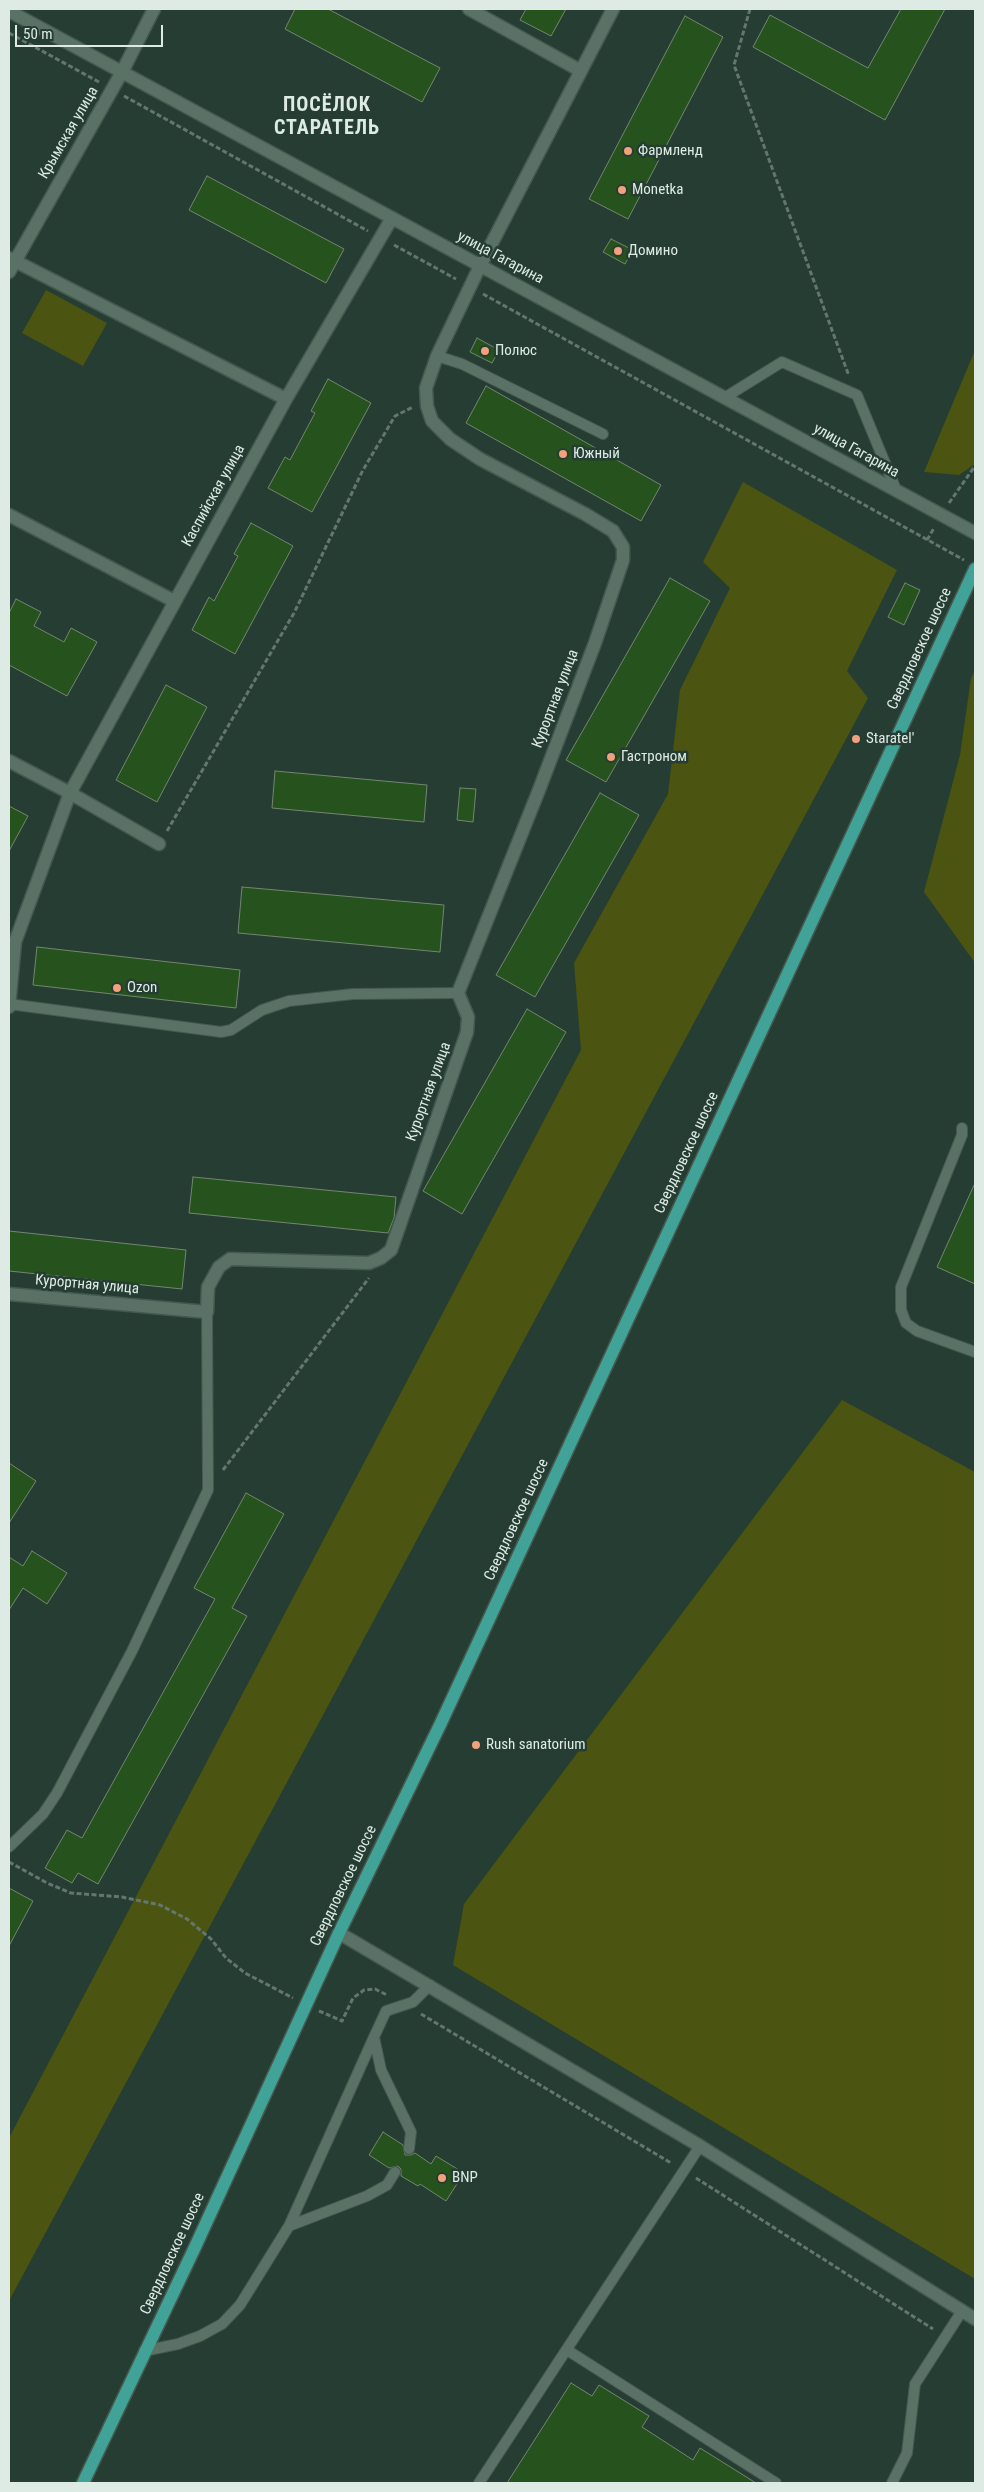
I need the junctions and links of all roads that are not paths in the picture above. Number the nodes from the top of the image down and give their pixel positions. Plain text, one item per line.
1 (154, 9) edge
2 (469, 9) edge
3 (613, 9) edge
4 (9, 11) edge
5 (581, 71) junction
6 (122, 72) junction
7 (392, 218) junction
8 (11, 264) edge
9 (480, 266) junction
10 (437, 356) junction
11 (724, 398) junction
12 (286, 399) junction
13 (603, 434) dead end
14 (897, 492) junction
15 (9, 514) edge
16 (975, 533) edge
17 (971, 565) edge
18 (174, 601) junction
19 (9, 760) edge
20 (70, 793) junction
21 (159, 844) road end
22 (458, 993) junction
23 (9, 1006) edge
24 (962, 1128) dead end
25 (9, 1294) edge
26 (207, 1312) junction
27 (975, 1352) edge
28 (9, 1847) edge
29 (339, 1933) junction
30 (430, 1986) junction
31 (374, 2038) junction
32 (700, 2146) junction
33 (409, 2149) dead end
34 (395, 2172) dead end
35 (289, 2226) junction
36 (962, 2311) junction
37 (975, 2319) edge
38 (567, 2350) junction
39 (144, 2351) junction
40 (82, 2483) edge
41 (479, 2483) edge
42 (776, 2483) edge
43 (892, 2483) edge

1 - 6 street, Крымская улица
2 - 5 street
3 - 5 street
4 - 6 street, улица Гагарина
5 - 9 street
6 - 7 street, улица Гагарина
6 - 8 street, Крымская улица
7 - 9 street, улица Гагарина
7 - 12 street, Каспийская улица
8 - 12 street
9 - 10 street
9 - 11 street, улица Гагарина
10 - 13 lane
10 - 22 street, Курортная улица
11 - 14 street, улица Гагарина
11 - 14 lane
12 - 18 street, Каспийская улица
14 - 16 street, улица Гагарина
15 - 18 street
17 - 29 main road, Свердловское шоссе
18 - 20 street, Каспийская улица
19 - 20 street
20 - 21 street
20 - 23 street, Каспийская улица
22 - 23 lane
22 - 26 street, Курортная улица
24 - 27 lane
25 - 26 street, Курортная улица
26 - 28 lane
29 - 30 street
29 - 39 main road, Свердловское шоссе
30 - 31 lane
30 - 32 street
31 - 33 lane
31 - 35 lane
32 - 36 street
32 - 38 lane
34 - 35 lane
35 - 39 lane
36 - 37 street
36 - 43 lane
38 - 41 lane
38 - 42 lane
39 - 40 main road, Свердловское шоссе

